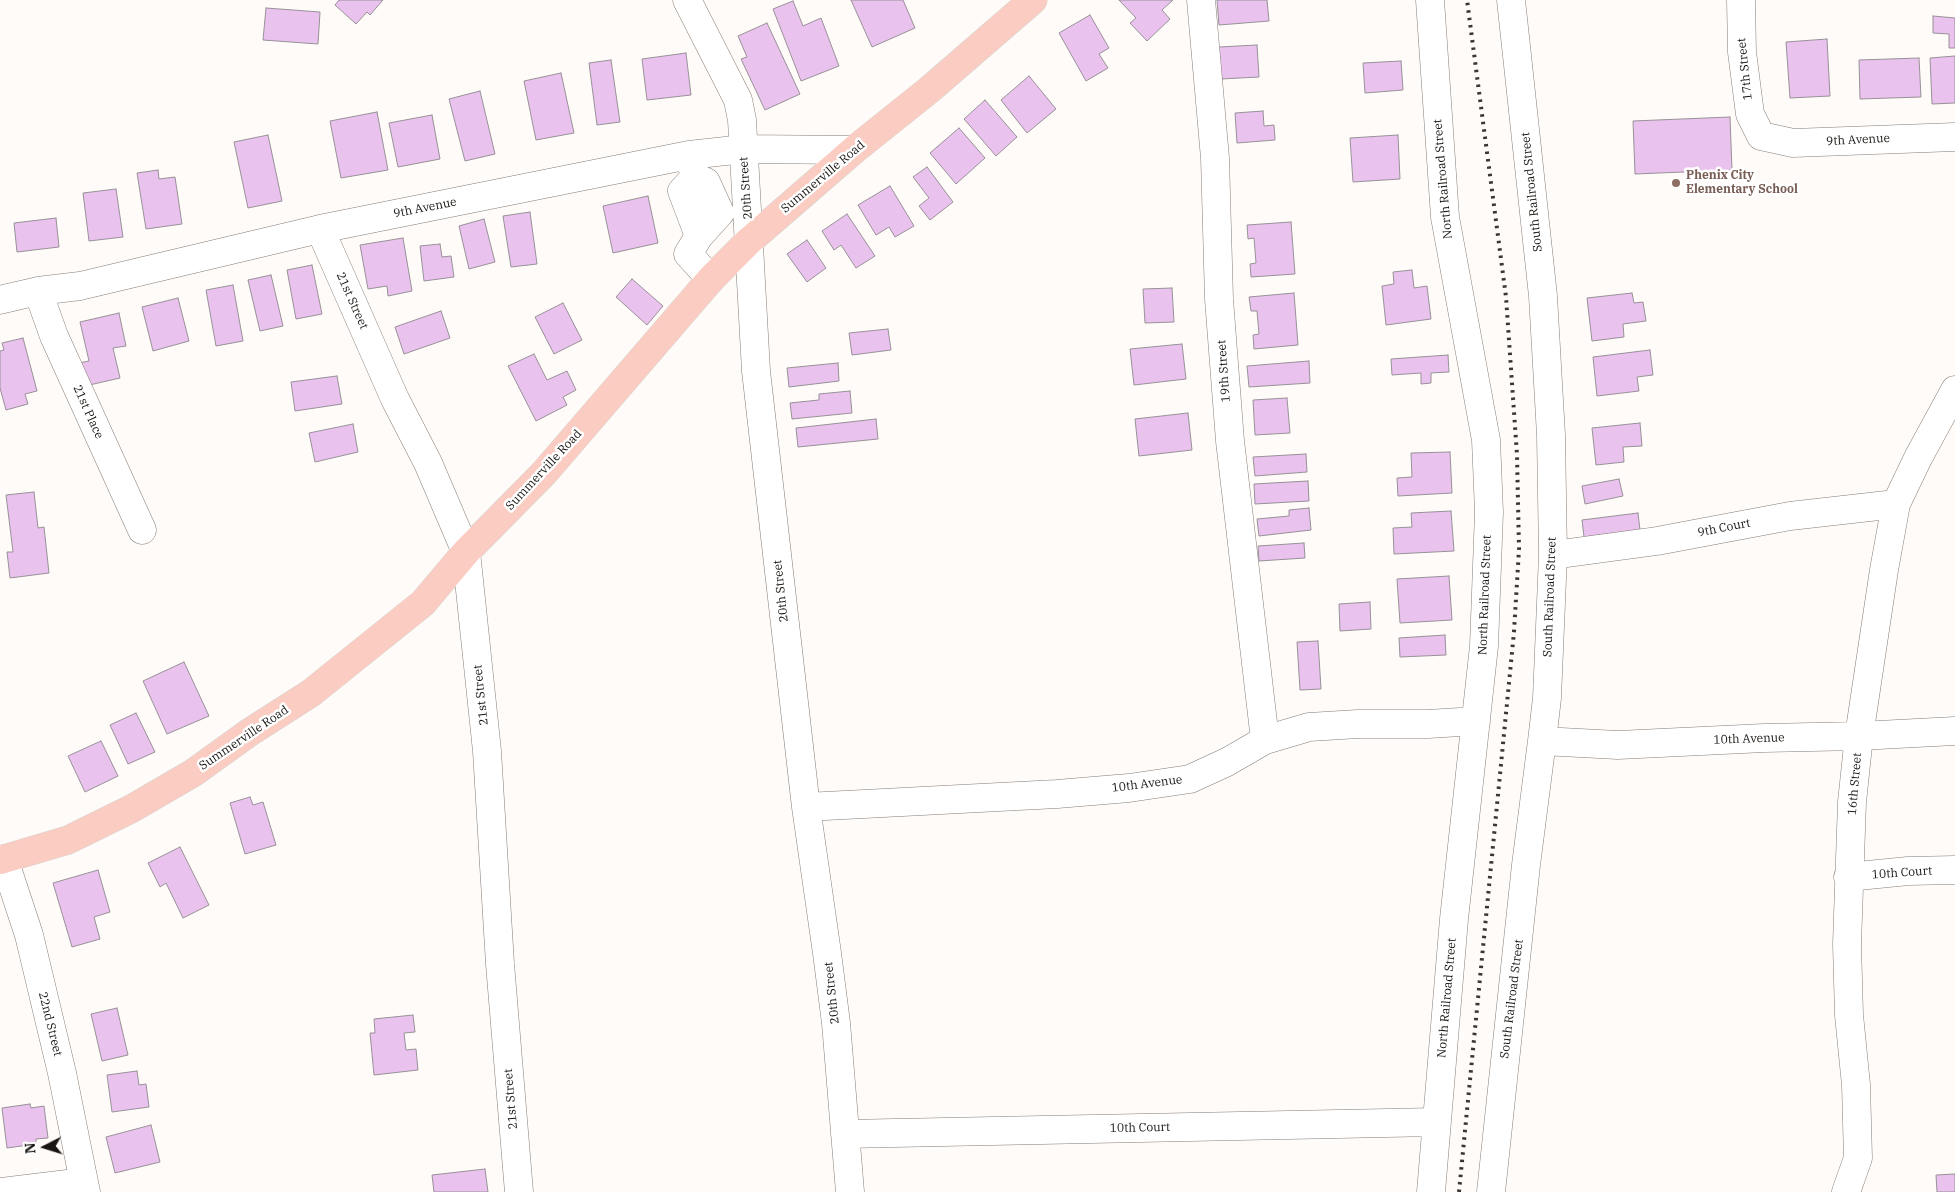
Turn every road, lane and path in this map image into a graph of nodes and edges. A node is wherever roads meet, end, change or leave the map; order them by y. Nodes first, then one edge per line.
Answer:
1 (687, 0) edge
2 (1033, 0) edge
3 (1201, 0) edge
4 (1430, 0) edge
5 (1511, 0) edge
6 (1740, 0) edge
7 (1761, 136) joint
8 (1955, 136) edge
9 (744, 149) junction
10 (854, 150) junction
11 (692, 166) junction
12 (320, 229) junction
13 (749, 241) junction
14 (711, 279) junction
15 (38, 291) junction
16 (0, 300) edge
17 (1955, 390) edge
18 (1896, 504) junction
19 (142, 530) dead end
20 (466, 552) junction
21 (1553, 555) junction
22 (1476, 721) junction
23 (1955, 731) edge
24 (1858, 736) junction
25 (1264, 740) junction
26 (1542, 741) junction
27 (806, 807) junction
28 (2, 860) edge
29 (1955, 870) edge
30 (1848, 878) junction
31 (1436, 1122) junction
32 (845, 1134) junction
33 (85, 1187) edge
34 (0, 1192) edge
35 (519, 1192) edge
36 (850, 1192) edge
37 (1431, 1192) edge
38 (1491, 1192) edge
39 (1846, 1192) edge

1 - 9 street, 20th Street
2 - 10 main road, Summerville Road
3 - 25 street, 19th Street
4 - 22 street, North Railroad Street
5 - 21 street, South Railroad Street
6 - 7 street, 17th Street
7 - 8 street, 9th Avenue
9 - 10 street, 9th Avenue
9 - 11 street, 9th Avenue
9 - 13 street, 20th Street
10 - 13 main road, Summerville Road
11 - 12 street, 9th Avenue
11 - 14 street
12 - 15 street, 9th Avenue
12 - 20 street, 21st Street
13 - 14 main road, Summerville Road
13 - 27 street, 20th Street
14 - 20 main road, Summerville Road
15 - 16 street, 9th Avenue
15 - 19 street, 21st Place
17 - 18 street, 16th Street
18 - 21 street, 9th Court
18 - 24 street, 16th Street
20 - 28 main road, Summerville Road
20 - 35 street, 21st Street
21 - 26 street, South Railroad Street
22 - 25 street, 10th Avenue
22 - 31 street, North Railroad Street
23 - 24 street, 10th Avenue
24 - 26 street, 10th Avenue
24 - 30 street, 16th Street
25 - 27 street, 10th Avenue
26 - 38 street, South Railroad Street
27 - 32 street, 20th Street
28 - 33 street, 22nd Street
29 - 30 street, 10th Court
30 - 39 street, 16th Street
31 - 32 street, 10th Court
31 - 37 street, North Railroad Street
32 - 36 street, 20th Street
33 - 34 street

